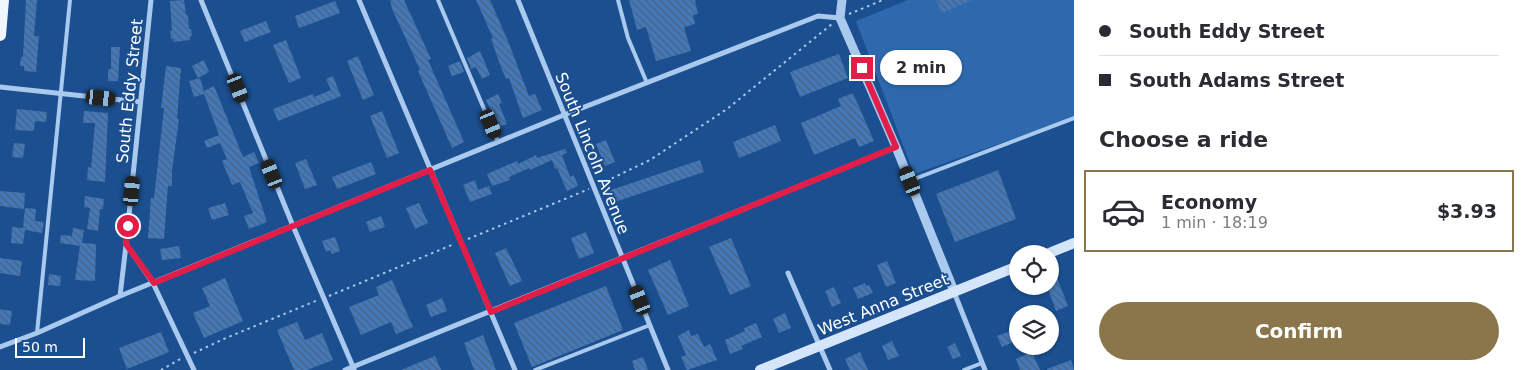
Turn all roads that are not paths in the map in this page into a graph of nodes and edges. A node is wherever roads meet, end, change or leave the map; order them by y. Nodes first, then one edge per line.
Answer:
1 (3, 0) edge
2 (70, 0) edge
3 (151, 0) edge
4 (201, 0) edge
5 (358, 0) edge
6 (438, 0) edge
7 (518, 0) edge
8 (618, 0) edge
9 (842, 0) edge
10 (840, 18) junction
11 (0, 35) edge
12 (647, 83) junction
13 (0, 87) edge
14 (61, 93) junction
15 (140, 102) junction
16 (564, 115) junction
17 (1074, 118) edge
18 (498, 142) junction
19 (896, 147) junction
20 (430, 170) junction
21 (910, 181) junction
22 (293, 226) junction
23 (1074, 243) edge
24 (126, 244) junction
25 (1059, 249) edge
26 (622, 258) junction
27 (1009, 270) edge
28 (788, 273) dead end
29 (154, 283) junction
30 (954, 291) junction
31 (120, 296) junction
32 (491, 312) junction
33 (650, 325) junction
34 (38, 333) junction
35 (820, 345) junction
36 (0, 347) edge
37 (982, 363) junction
38 (354, 368) edge
39 (194, 370) edge
40 (345, 370) edge
41 (515, 370) edge
42 (535, 370) edge
43 (668, 370) edge
44 (760, 370) edge
45 (830, 370) edge
46 (964, 370) edge
47 (985, 370) edge

1 - 11 main road
2 - 14 lane
3 - 15 street, South Eddy Street
4 - 22 street
5 - 20 street
6 - 18 lane
7 - 16 street, South Lincoln Avenue
8 - 12 lane
9 - 10 street
10 - 12 street
10 - 19 street
12 - 16 street
13 - 14 street
14 - 15 street
14 - 34 lane
15 - 24 street, South Eddy Street
16 - 18 street
16 - 26 street, South Lincoln Avenue
17 - 21 lane
18 - 20 street
19 - 21 street
19 - 26 street
20 - 22 street
20 - 32 street
21 - 30 street
22 - 29 street
22 - 38 street
23 - 25 main road
24 - 29 street
24 - 31 street, South Eddy Street
26 - 32 street
26 - 33 street, South Lincoln Avenue
27 - 30 main road, West Anna Street
28 - 35 street
29 - 31 street
29 - 39 street
30 - 35 main road, West Anna Street
30 - 37 street
31 - 34 street
32 - 38 street
32 - 41 street
33 - 42 lane
33 - 43 street, South Lincoln Avenue
34 - 36 street
35 - 44 main road, West Anna Street
35 - 45 street
37 - 46 lane
37 - 47 street
38 - 40 street

